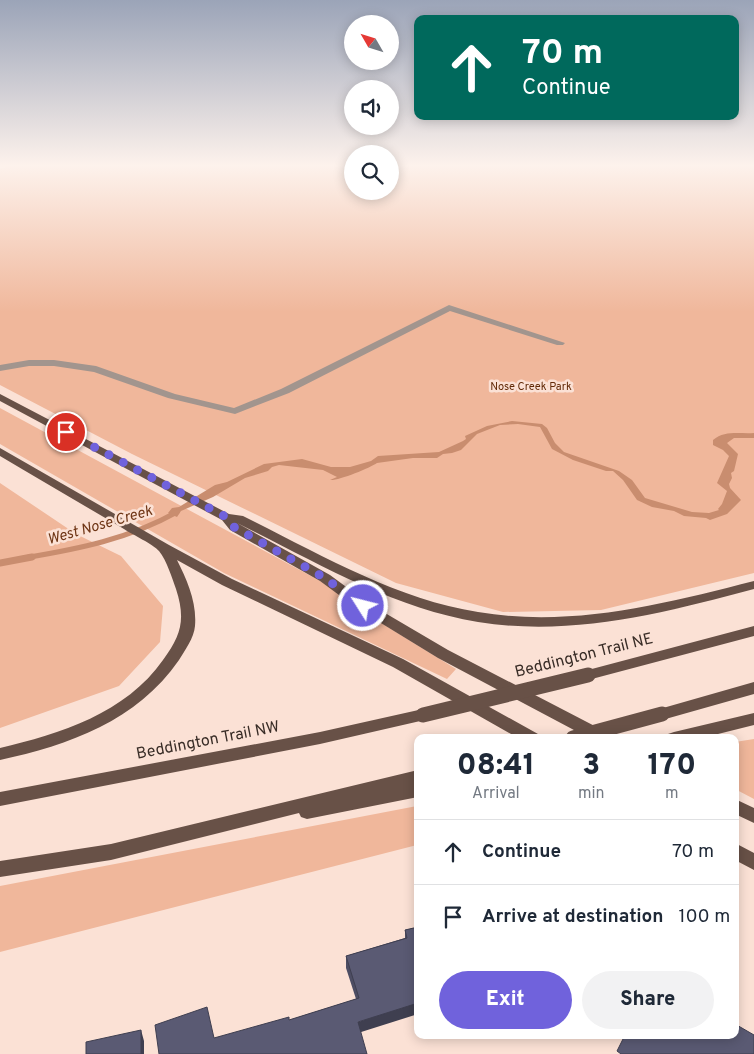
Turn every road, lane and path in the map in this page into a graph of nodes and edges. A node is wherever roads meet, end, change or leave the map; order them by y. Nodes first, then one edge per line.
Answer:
1 (560, 344) dead end
2 (0, 368) edge
3 (0, 397) edge
4 (0, 451) edge
5 (226, 517) junction
6 (164, 548) junction
7 (754, 584) edge
8 (754, 631) edge
9 (754, 688) edge
10 (423, 715) joint
11 (754, 719) edge
12 (525, 734) edge
13 (588, 734) edge
14 (596, 734) edge
15 (691, 734) edge
16 (0, 754) edge
17 (414, 778) edge
18 (414, 791) edge
19 (0, 799) edge
20 (739, 808) edge
21 (754, 816) edge
22 (111, 852) junction
23 (739, 854) edge
24 (754, 862) edge
25 (0, 869) edge

1 - 2 street
3 - 5 main road
4 - 6 main road
5 - 7 main road
5 - 14 main road
6 - 12 main road
6 - 16 main road
8 - 10 main road, Beddington Trail NE, bridge
9 - 13 main road, bridge
10 - 19 main road, Beddington Trail NW
11 - 15 main road
17 - 22 main road
18 - 22 main road
20 - 21 main road
22 - 25 main road
23 - 24 main road

